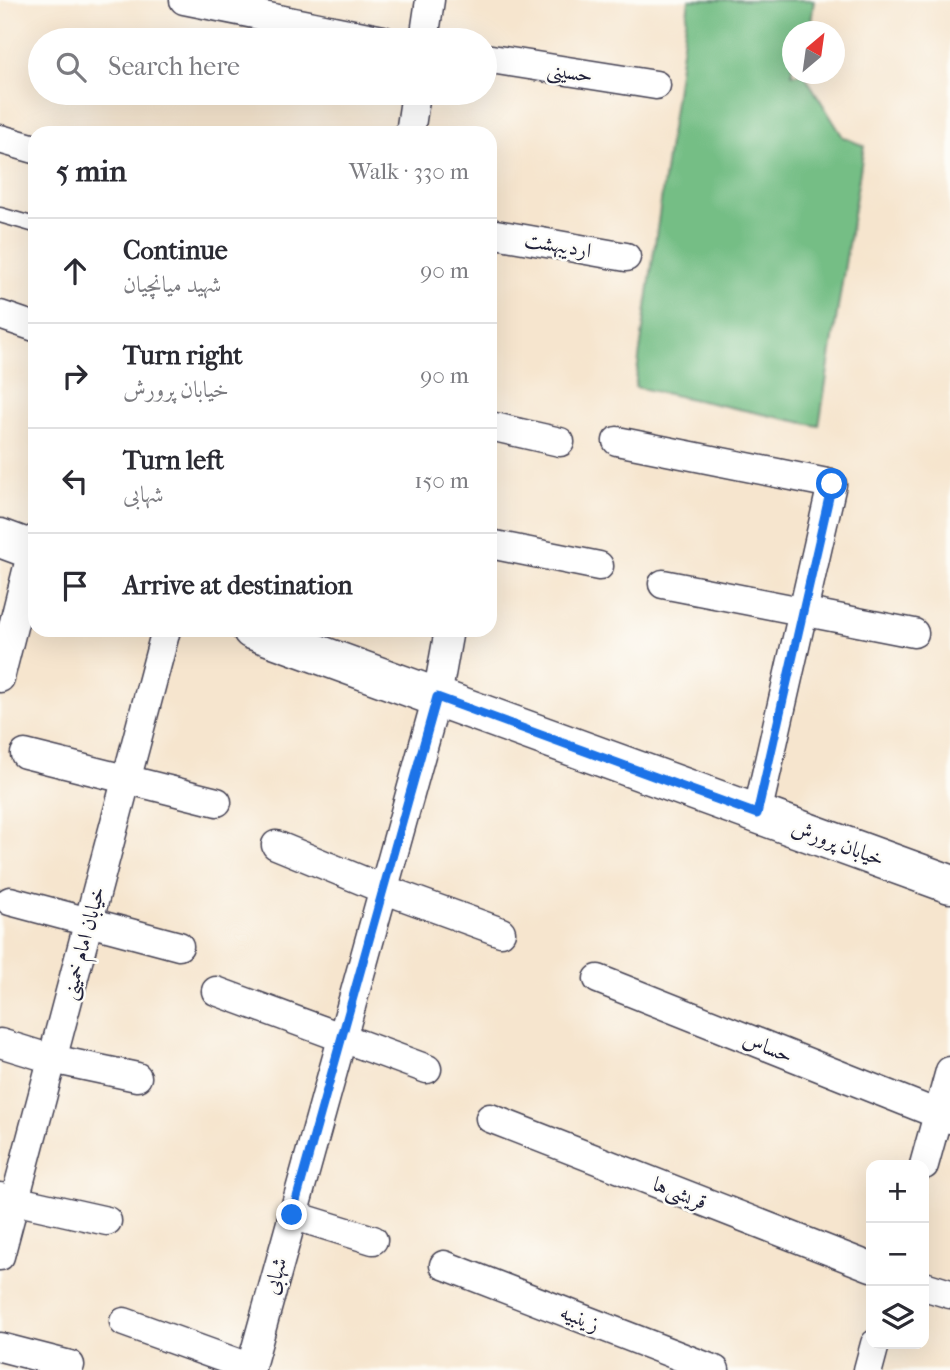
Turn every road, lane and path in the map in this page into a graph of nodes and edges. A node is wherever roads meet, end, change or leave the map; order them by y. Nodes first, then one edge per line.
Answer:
1 (184, 0) edge
2 (430, 0) edge
3 (323, 28) edge
4 (426, 28) edge
5 (497, 60) edge
6 (656, 85) dead end
7 (414, 105) edge
8 (411, 126) edge
9 (0, 139) edge
10 (28, 147) edge
11 (0, 215) edge
12 (28, 223) edge
13 (497, 234) edge
14 (625, 257) dead end
15 (0, 315) edge
16 (28, 325) edge
17 (497, 428) edge
18 (617, 441) dead end
19 (560, 442) dead end
20 (25, 545) edge
21 (497, 545) edge
22 (599, 566) dead end
23 (663, 584) dead end
24 (803, 613) junction
25 (914, 634) dead end
26 (164, 637) edge
27 (272, 637) edge
28 (448, 637) edge
29 (0, 678) edge
30 (437, 697) junction
31 (25, 754) dead end
32 (127, 778) junction
33 (216, 802) dead end
34 (757, 814) junction
35 (276, 845) dead end
36 (950, 884) edge
37 (383, 889) junction
38 (10, 901) dead end
39 (89, 919) junction
40 (501, 932) dead end
41 (179, 946) dead end
42 (598, 979) dead end
43 (216, 991) dead end
44 (342, 1037) junction
45 (0, 1043) edge
46 (52, 1059) junction
47 (427, 1069) dead end
48 (950, 1071) edge
49 (137, 1077) dead end
50 (944, 1117) edge
51 (490, 1118) dead end
52 (926, 1160) edge
53 (7, 1199) edge
54 (292, 1215) junction
55 (107, 1221) dead end
56 (373, 1240) dead end
57 (0, 1256) edge
58 (444, 1265) dead end
59 (866, 1265) edge
60 (929, 1288) edge
61 (950, 1294) edge
62 (124, 1322) dead end
63 (0, 1347) edge
64 (874, 1349) edge
65 (70, 1365) dead end
66 (251, 1369) edge
67 (715, 1370) edge
68 (868, 1370) edge

1 - 3 street
2 - 4 street
5 - 6 street, حسینی
7 - 8 street
9 - 10 street
11 - 12 lane
13 - 14 street, اردیبهشت
15 - 16 street
17 - 19 street
18 - 24 street
20 - 29 street
21 - 22 street
23 - 24 street
24 - 25 street
24 - 34 street
26 - 32 street, خیابان امام خمینی
27 - 30 main road, خیابان پرورش
28 - 30 street, شهابی
30 - 34 main road, خیابان پرورش
30 - 37 street, شهابی
31 - 32 street
32 - 33 street
32 - 39 street, خیابان امام خمینی
34 - 36 main road, خیابان پرورش
35 - 37 street
37 - 40 street
37 - 44 street, شهابی
38 - 39 street
39 - 41 street
39 - 46 street, خیابان امام خمینی
42 - 50 street, حساس
43 - 44 street
44 - 47 street
44 - 54 street, شهابی
45 - 46 street
46 - 49 street
46 - 53 street, خیابان امام خمینی
48 - 50 street
50 - 52 street
51 - 59 street, قریشی‌ها
53 - 55 street
53 - 57 street, خیابان امام خمینی
54 - 56 street
54 - 66 street, شهابی
58 - 67 street, زینبیه
60 - 61 street
62 - 66 street
63 - 65 street
64 - 68 street

